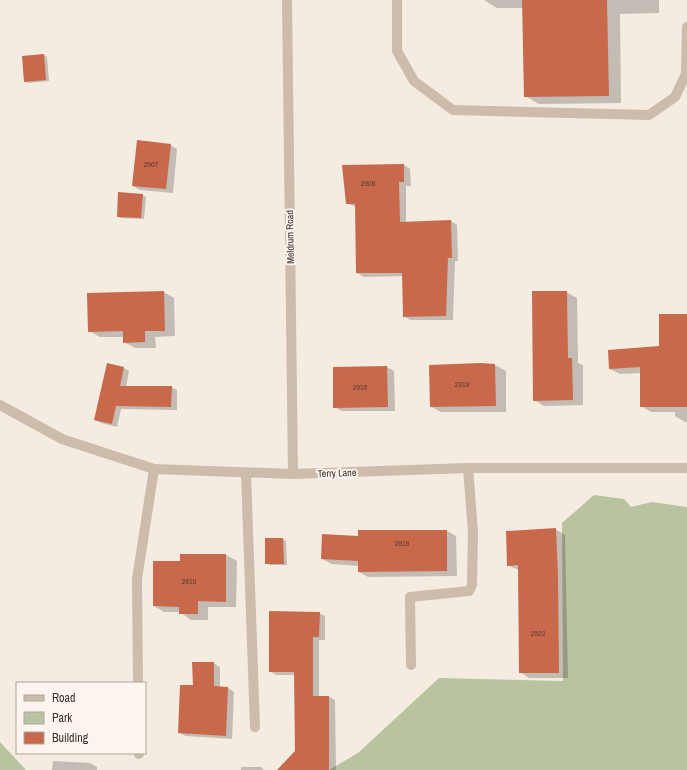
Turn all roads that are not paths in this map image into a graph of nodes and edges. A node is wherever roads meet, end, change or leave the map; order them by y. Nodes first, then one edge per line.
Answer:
1 (287, 0) edge
2 (397, 0) edge
3 (687, 27) edge
4 (0, 405) edge
5 (468, 468) junction
6 (687, 468) edge
7 (154, 469) junction
8 (246, 473) junction
9 (293, 474) junction
10 (411, 665) dead end
11 (138, 682) edge
12 (255, 727) dead end

1 - 9 street, Meldrum Road
2 - 3 street
4 - 7 street, Terry Lane
5 - 6 street, Terry Lane
5 - 9 street, Terry Lane
5 - 10 street
7 - 8 street, Terry Lane
7 - 11 street
8 - 9 street, Terry Lane
8 - 12 street

